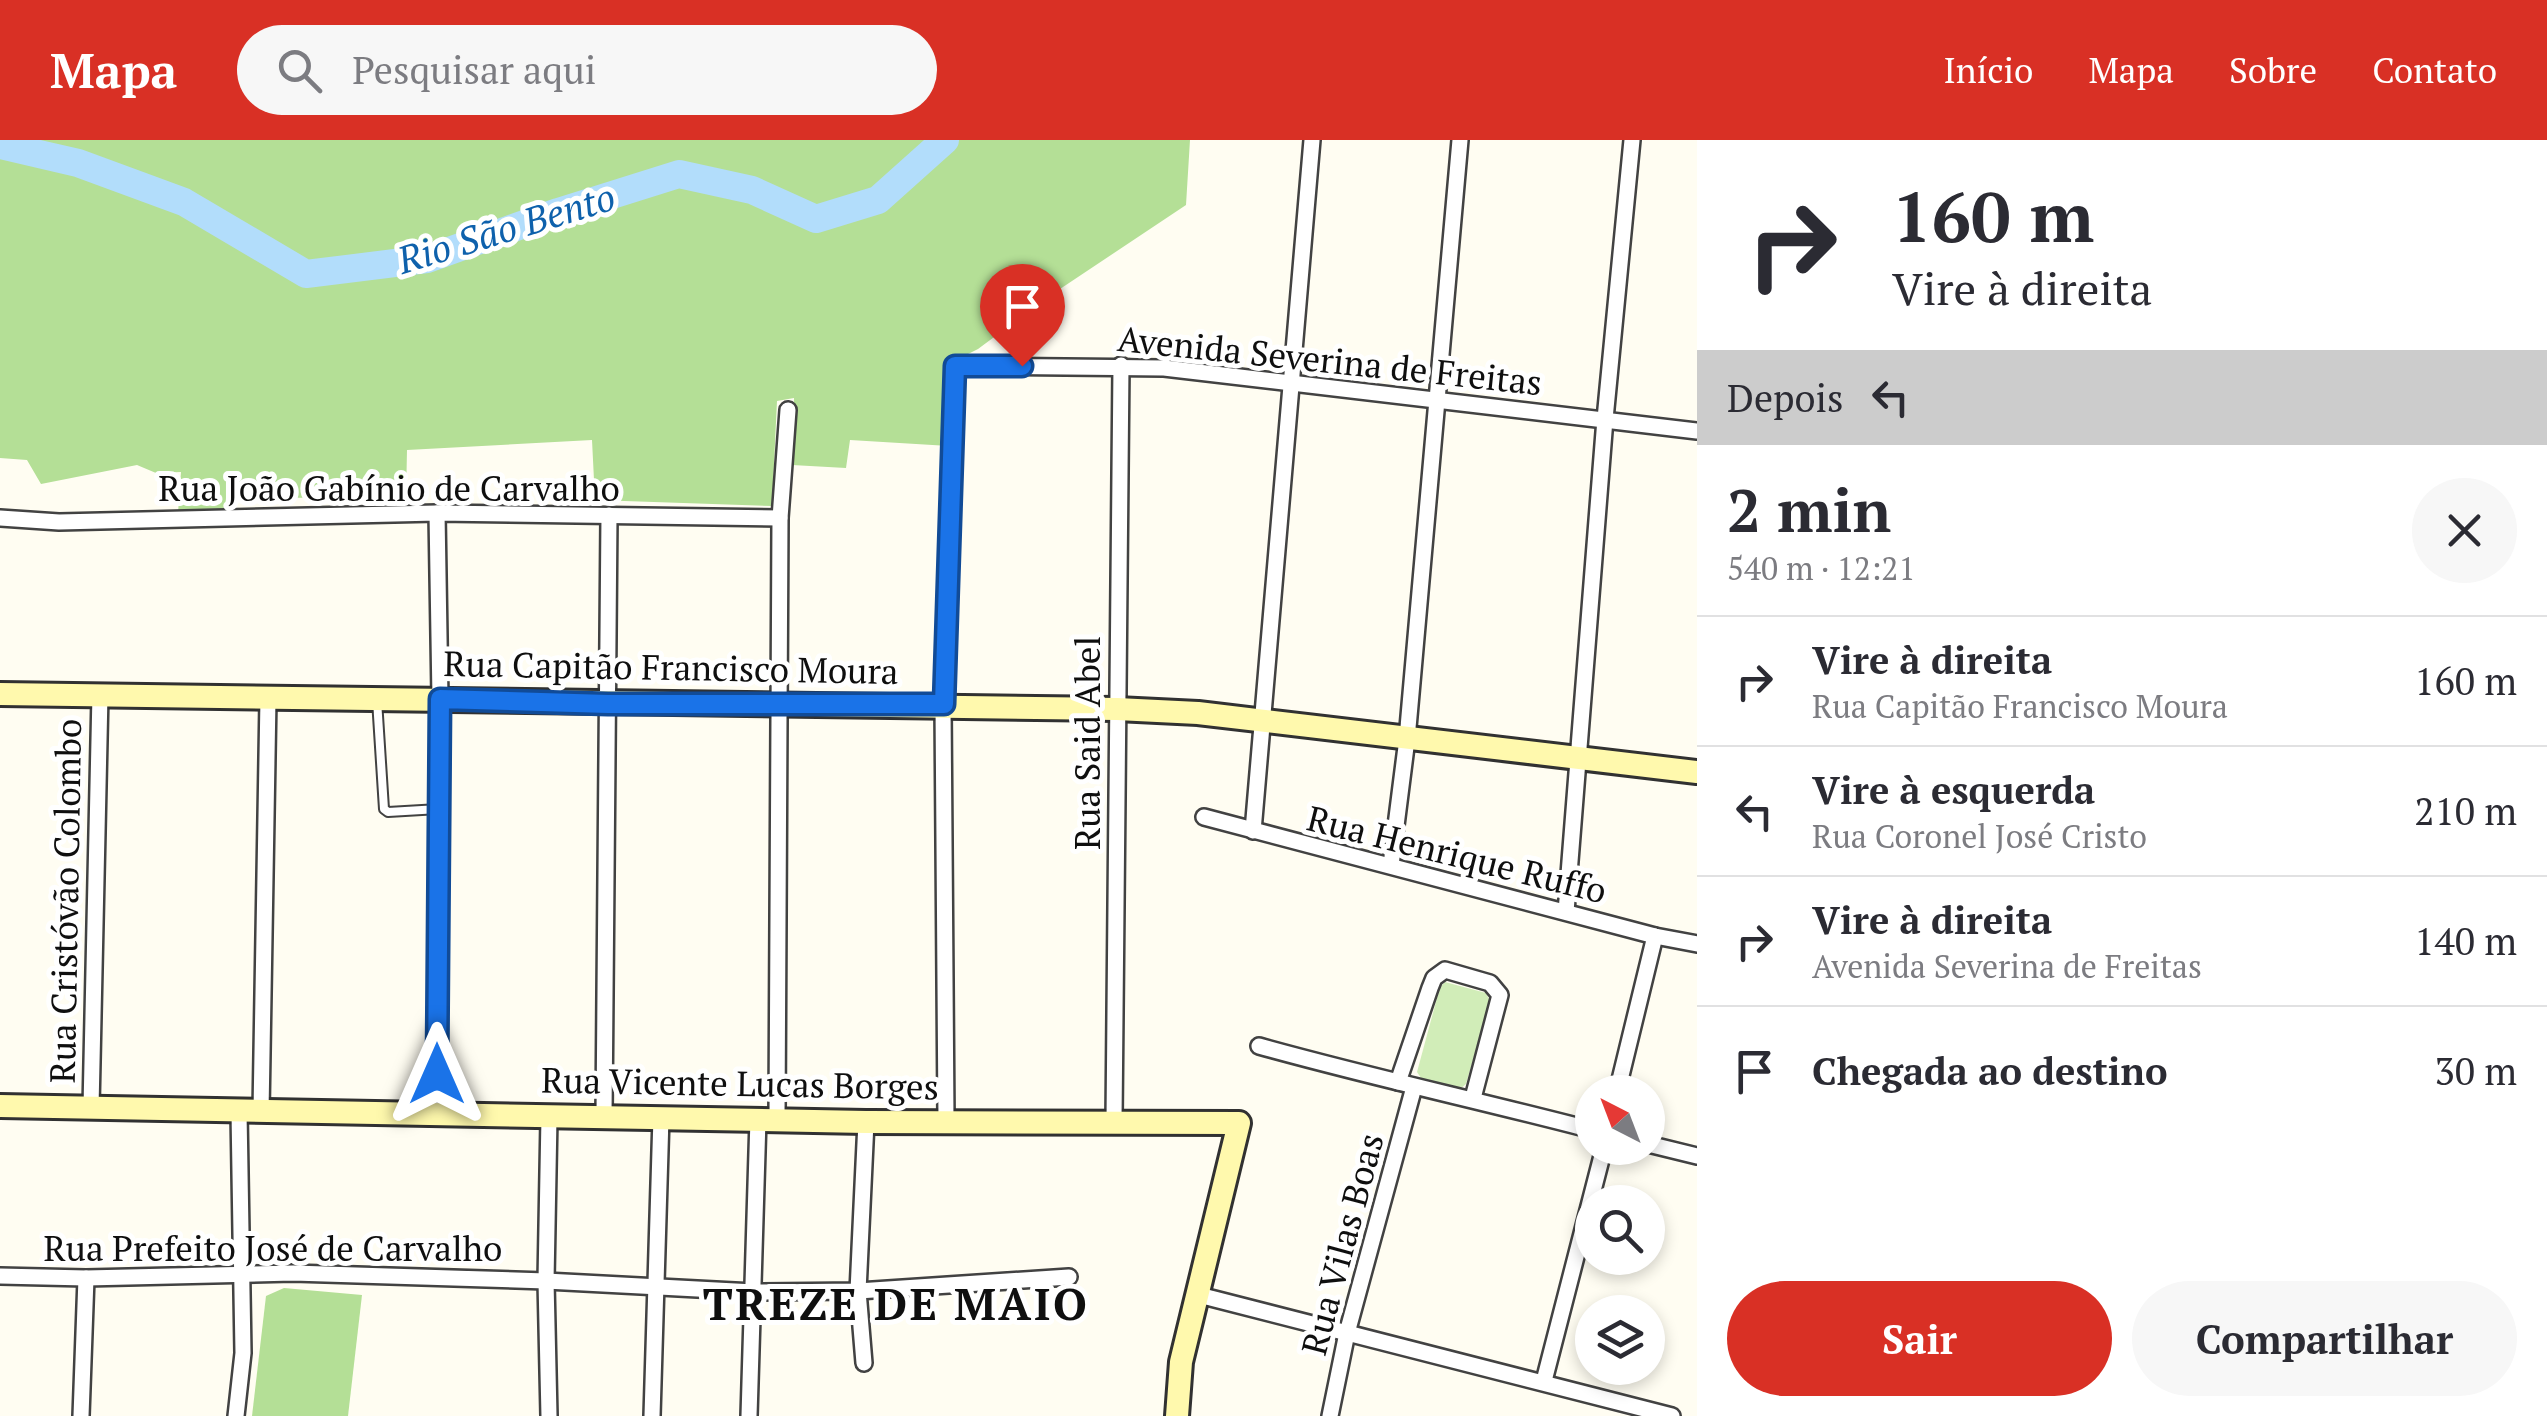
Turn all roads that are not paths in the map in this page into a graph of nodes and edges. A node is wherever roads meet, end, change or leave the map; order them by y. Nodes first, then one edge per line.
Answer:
1 (1312, 140) edge
2 (1460, 140) edge
3 (1632, 140) edge
4 (1121, 365) junction
5 (1291, 383) junction
6 (1438, 402) junction
7 (788, 410) dead end
8 (1605, 419) junction
9 (1697, 431) edge
10 (437, 513) junction
11 (609, 515) junction
12 (0, 518) edge
13 (780, 518) junction
14 (0, 694) edge
15 (100, 694) junction
16 (268, 698) junction
17 (377, 698) junction
18 (440, 699) junction
19 (608, 704) junction
20 (777, 704) junction
21 (944, 704) junction
22 (1117, 709) junction
23 (1262, 722) junction
24 (1407, 738) junction
25 (1577, 758) junction
26 (1697, 772) edge
27 (439, 809) junction
28 (1204, 817) dead end
29 (1253, 831) junction
30 (1391, 865) junction
31 (1566, 912) junction
32 (1655, 936) junction
33 (1697, 944) edge
34 (1259, 1046) dead end
35 (1621, 1075) edge
36 (1406, 1084) junction
37 (1473, 1098) junction
38 (0, 1106) edge
39 (91, 1108) junction
40 (250, 1112) junction
41 (436, 1112) junction
42 (604, 1115) junction
43 (661, 1116) junction
44 (549, 1117) junction
45 (768, 1119) junction
46 (946, 1120) junction
47 (1114, 1121) junction
48 (866, 1122) junction
49 (1575, 1125) edge
50 (1665, 1148) edge
51 (1697, 1156) edge
52 (1600, 1165) edge
53 (243, 1275) junction
54 (0, 1276) edge
55 (1069, 1277) dead end
56 (86, 1278) junction
57 (546, 1281) junction
58 (658, 1286) junction
59 (858, 1291) junction
60 (754, 1292) junction
61 (1195, 1294) junction
62 (1347, 1334) junction
63 (864, 1363) dead end
64 (1544, 1381) junction
65 (1602, 1397) junction
66 (81, 1416) edge
67 (236, 1416) edge
68 (549, 1416) edge
69 (652, 1416) edge
70 (748, 1416) edge
71 (1177, 1416) edge
72 (1330, 1416) edge
73 (1597, 1416) edge
74 (1672, 1416) edge

1 - 5 street
2 - 6 street
3 - 8 street
4 - 5 street, Avenida Severina de Freitas
4 - 21 street, Avenida Severina de Freitas
4 - 22 street, Rua Said Abel
5 - 6 street, Avenida Severina de Freitas
5 - 23 street
6 - 8 street, Avenida Severina de Freitas
6 - 24 street
7 - 13 street
8 - 9 street, Avenida Severina de Freitas
8 - 25 street
10 - 11 street, Rua João Gabínio de Carvalho
10 - 12 street, Rua João Gabínio de Carvalho
10 - 18 street
11 - 13 street, Rua João Gabínio de Carvalho
11 - 19 street
13 - 20 street
14 - 15 main road, Rua Capitão Francisco Moura
15 - 16 main road, Rua Capitão Francisco Moura
15 - 39 street, Rua Cristóvão Colombo
16 - 17 main road, Rua Capitão Francisco Moura
16 - 40 street
17 - 18 main road, Rua Capitão Francisco Moura
17 - 27 lane
18 - 19 main road, Rua Capitão Francisco Moura
18 - 27 street
19 - 20 main road, Rua Capitão Francisco Moura
19 - 42 street
20 - 21 main road, Rua Capitão Francisco Moura
20 - 45 street
21 - 22 main road, Rua Capitão Francisco Moura
21 - 46 street
22 - 23 main road, Rua Capitão Francisco Moura
22 - 47 street, Rua Said Abel
23 - 24 main road, Rua Capitão Francisco Moura
23 - 29 street
24 - 25 main road, Rua Capitão Francisco Moura
24 - 30 street
25 - 26 main road, Rua Capitão Francisco Moura
25 - 31 street
27 - 41 street
28 - 29 street, Rua Henrique Ruffo
29 - 30 street, Rua Henrique Ruffo
30 - 31 street, Rua Henrique Ruffo
31 - 32 street, Rua Henrique Ruffo
32 - 33 street, Rua Henrique Ruffo
32 - 35 street
34 - 36 street
36 - 37 street
36 - 37 street, Rua Vilas Boas
36 - 62 street, Rua Vilas Boas
37 - 49 street
38 - 39 main road, Rua Vicente Lucas Borges
39 - 40 main road, Rua Vicente Lucas Borges
40 - 41 main road, Rua Vicente Lucas Borges
40 - 53 street
41 - 44 main road, Rua Vicente Lucas Borges
42 - 43 main road, Rua Vicente Lucas Borges
42 - 44 main road, Rua Vicente Lucas Borges
43 - 45 main road, Rua Vicente Lucas Borges
43 - 58 street
44 - 57 street
45 - 48 main road, Rua Vicente Lucas Borges
45 - 60 street
46 - 47 main road, Rua Vicente Lucas Borges
46 - 48 main road, Rua Vicente Lucas Borges
47 - 61 main road, Rua Vicente Lucas Borges
48 - 59 street
50 - 51 street
52 - 64 street
53 - 56 street, Rua Prefeito José de Carvalho
53 - 57 street, Rua Prefeito José de Carvalho
53 - 67 street
54 - 56 street, Rua Prefeito José de Carvalho
55 - 59 street, Rua Prefeito José de Carvalho
56 - 66 street
57 - 58 street, Rua Prefeito José de Carvalho
57 - 68 street
58 - 60 street, Rua Prefeito José de Carvalho
58 - 69 street
59 - 60 street, Rua Prefeito José de Carvalho
59 - 63 street
60 - 70 street
61 - 62 street
61 - 71 main road
62 - 64 street
62 - 72 street, Rua Vilas Boas
64 - 65 street
65 - 73 street
65 - 74 street

